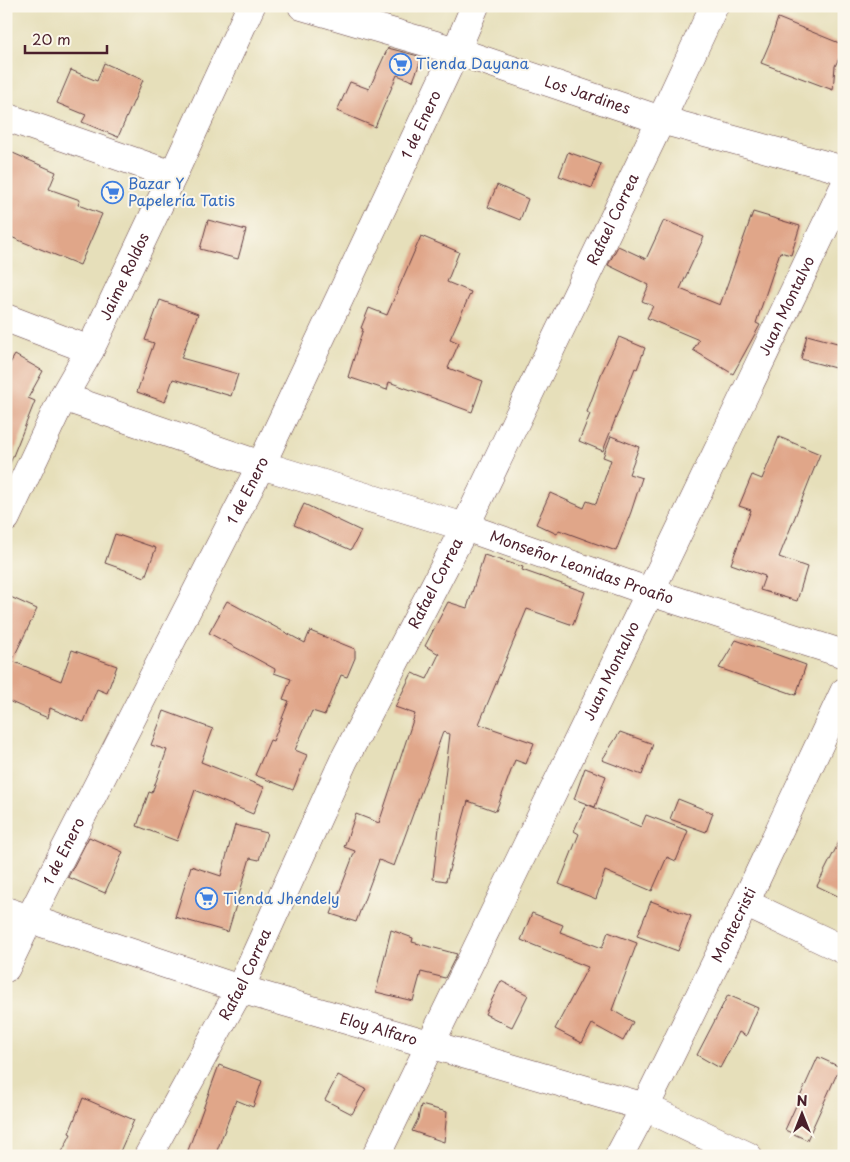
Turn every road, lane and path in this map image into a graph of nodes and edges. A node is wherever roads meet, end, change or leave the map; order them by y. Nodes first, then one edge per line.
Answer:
1 (251, 6) edge
2 (302, 6) edge
3 (475, 6) edge
4 (714, 6) edge
5 (456, 52) junction
6 (6, 117) edge
7 (661, 120) junction
8 (844, 170) edge
9 (173, 175) junction
10 (844, 187) edge
11 (6, 318) edge
12 (90, 350) junction
13 (64, 397) junction
14 (261, 464) junction
15 (6, 517) edge
16 (466, 527) junction
17 (650, 592) junction
18 (844, 654) edge
19 (844, 692) edge
20 (837, 726) edge
21 (745, 903) junction
22 (18, 915) edge
23 (844, 950) edge
24 (6, 968) edge
25 (240, 989) junction
26 (431, 1044) junction
27 (645, 1108) junction
28 (148, 1156) edge
29 (376, 1156) edge
30 (619, 1156) edge
31 (748, 1156) edge

1 - 9 street, Jaime Roldos
2 - 5 street, Los Jardines
3 - 5 street, 1 de Enero
4 - 7 street, Rafael Correa
5 - 7 street, Los Jardines
5 - 14 street, 1 de Enero
6 - 9 street
7 - 8 street, Los Jardines
7 - 16 street, Rafael Correa
9 - 12 street, Jaime Roldos
10 - 17 street, Juan Montalvo
11 - 12 street
12 - 13 street, Jaime Roldos
13 - 14 street, Monseñor Leonidas Proaño
13 - 15 street, Jaime Roldos
14 - 16 street, Monseñor Leonidas Proaño
14 - 22 street, 1 de Enero
16 - 17 street, Monseñor Leonidas Proaño
16 - 25 street, Rafael Correa
17 - 18 street, Monseñor Leonidas Proaño
17 - 26 street, Juan Montalvo
19 - 20 street, Montecristi
20 - 21 street, Montecristi
21 - 23 street
21 - 27 street, Montecristi
22 - 24 street, 1 de Enero
22 - 25 street, Eloy Alfaro
25 - 26 street, Eloy Alfaro
25 - 28 street, Rafael Correa
26 - 27 street, Eloy Alfaro
26 - 29 street, Juan Montalvo
27 - 30 street, Montecristi
27 - 31 street, Eloy Alfaro

